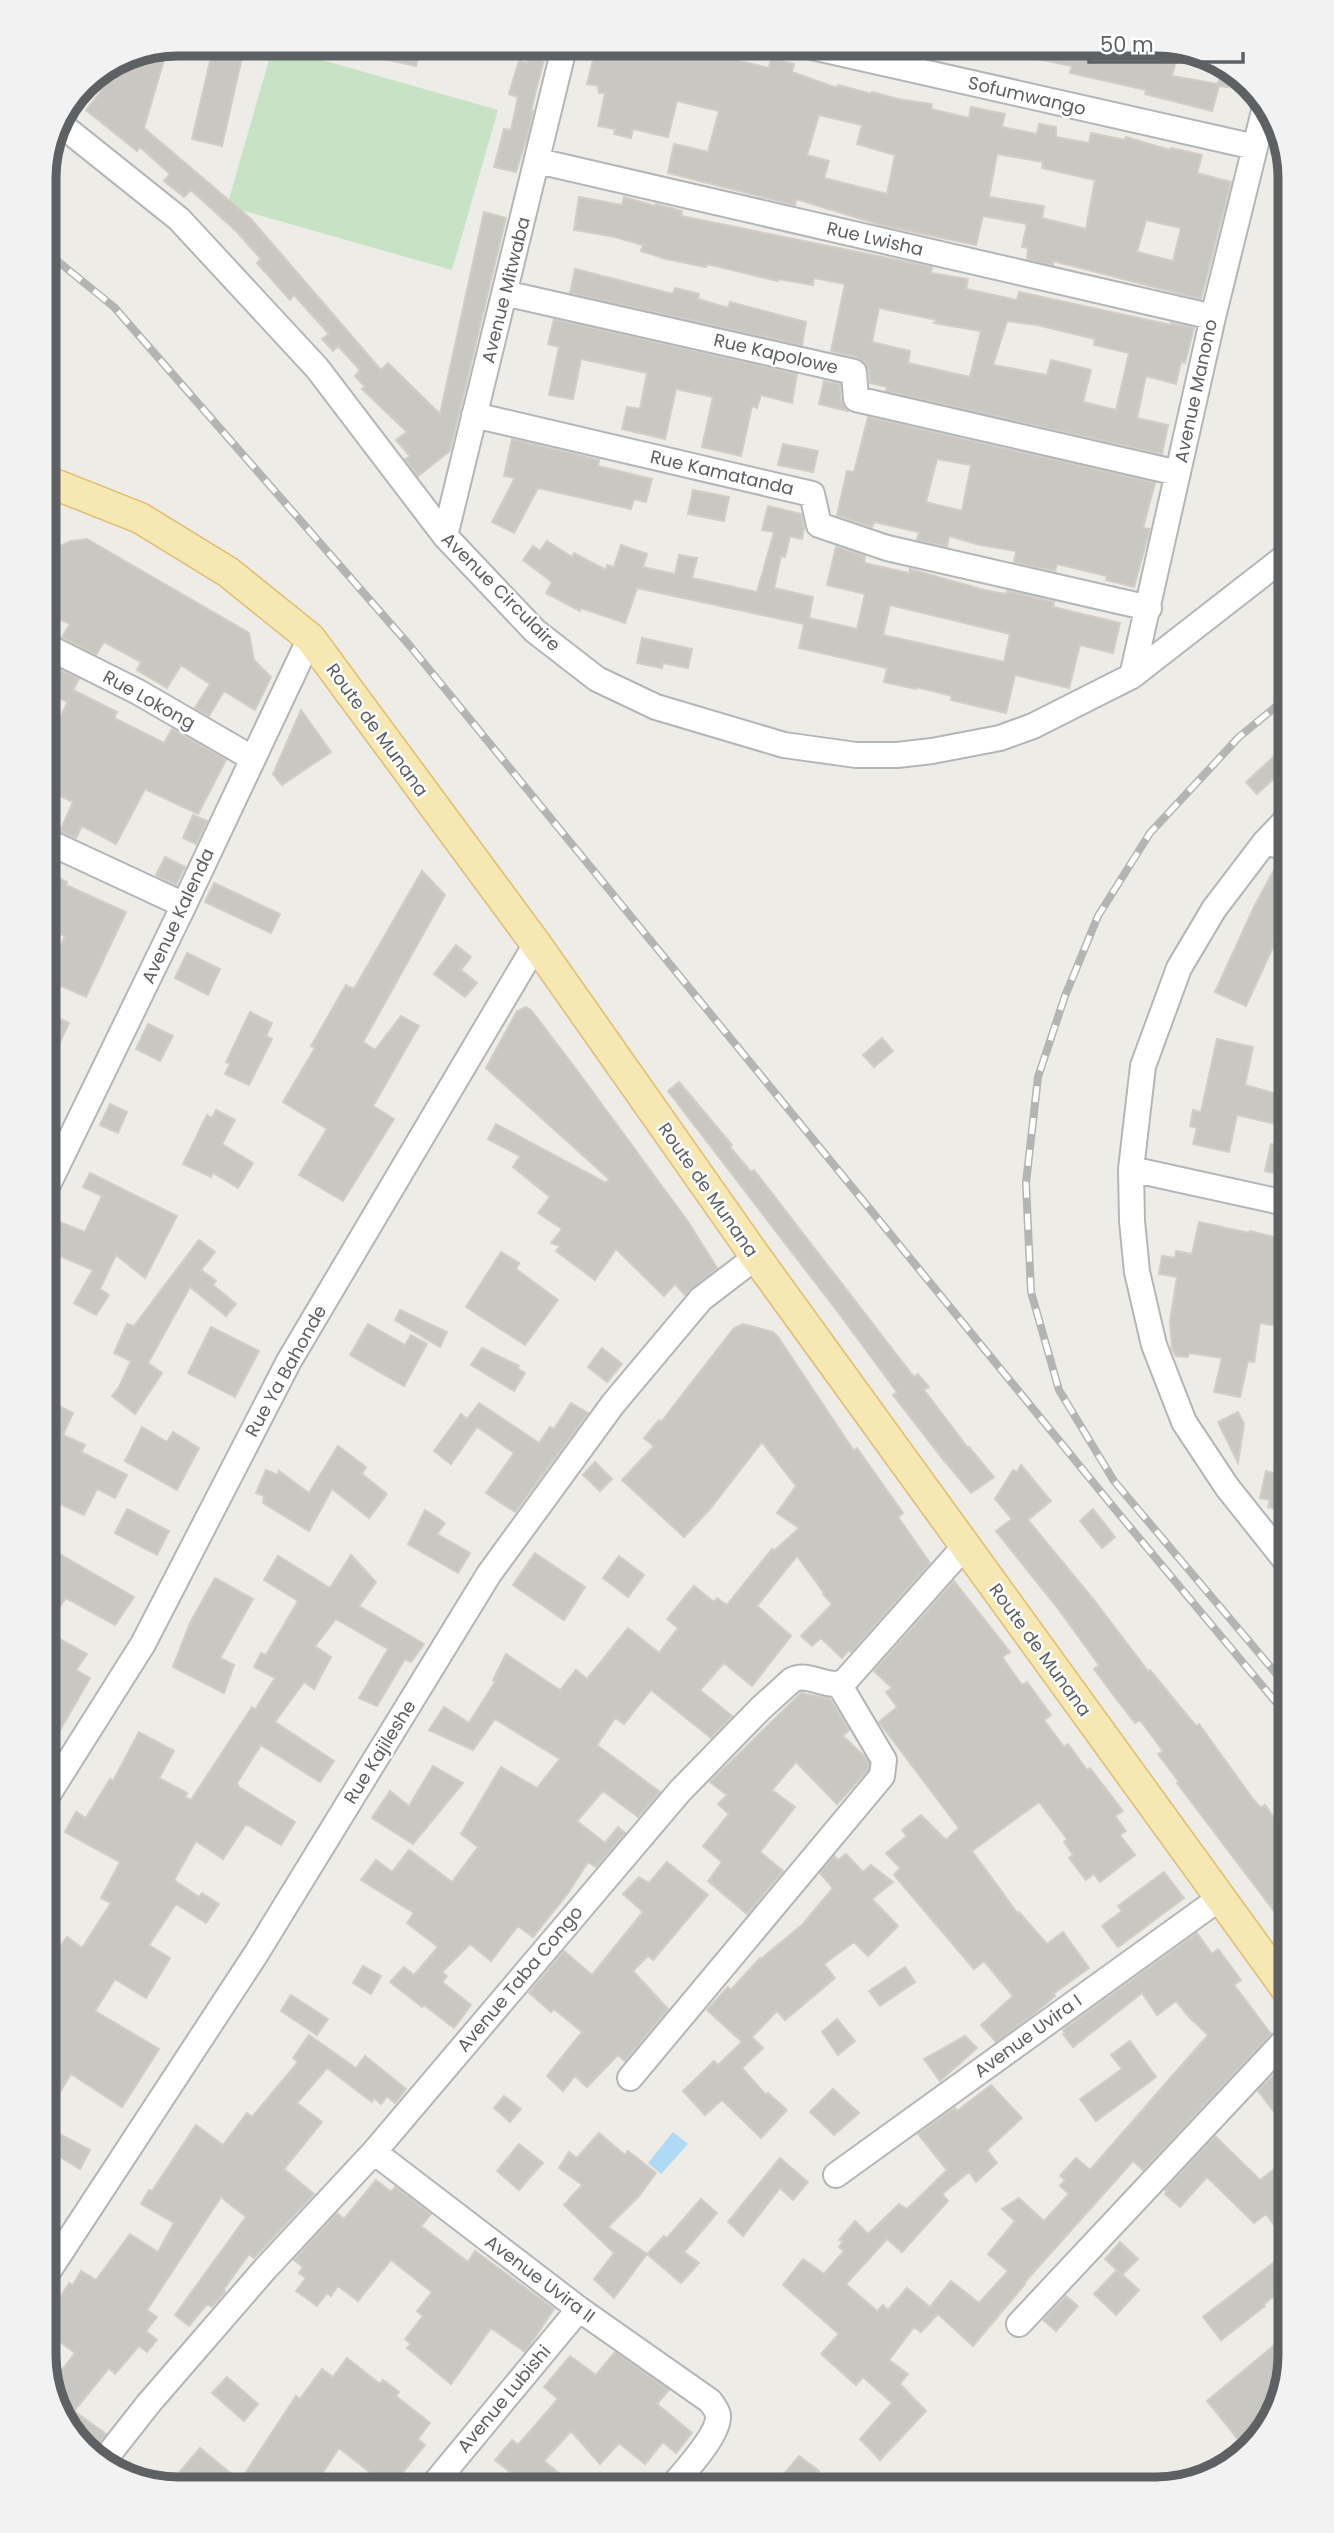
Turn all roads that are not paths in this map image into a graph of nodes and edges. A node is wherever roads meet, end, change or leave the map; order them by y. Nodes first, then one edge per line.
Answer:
1 (562, 56) edge
2 (852, 56) edge
3 (1262, 118) edge
4 (67, 129) edge
5 (1255, 148) junction
6 (538, 161) junction
7 (513, 295) dead end
8 (1213, 317) junction
9 (474, 415) junction
10 (1178, 473) junction
11 (56, 485) edge
12 (445, 536) junction
13 (1278, 562) edge
14 (1149, 608) junction
15 (310, 638) junction
16 (56, 651) edge
17 (1132, 676) junction
18 (252, 758) junction
19 (1278, 828) edge
20 (1265, 842) junction
21 (56, 846) edge
22 (1278, 846) edge
23 (184, 905) junction
24 (536, 944) junction
25 (56, 1169) edge
26 (1131, 1169) junction
27 (1278, 1201) edge
28 (756, 1257) junction
29 (965, 1546) junction
30 (1278, 1551) edge
31 (839, 1684) junction
32 (56, 1782) edge
33 (1220, 1898) junction
34 (1278, 1978) edge
35 (1278, 2048) edge
36 (630, 2078) dead end
37 (374, 2152) junction
38 (836, 2175) dead end
39 (56, 2260) edge
40 (579, 2309) junction
41 (1019, 2324) dead end
42 (108, 2455) edge
43 (440, 2477) edge
44 (679, 2477) edge

1 - 6 street, Avenue Mitwaba
2 - 5 street, Sofumwango
3 - 5 street, Avenue Manono
4 - 12 street, Avenue Circulaire
5 - 8 street, Avenue Manono
6 - 8 street, Rue Lwisha
6 - 9 street, Avenue Mitwaba
7 - 10 street, Rue Kapolowe
8 - 10 street, Avenue Manono
9 - 12 street, Avenue Mitwaba
9 - 14 street, Rue Kamatanda
10 - 14 street, Avenue Manono
11 - 15 main road, Route de Munana
12 - 17 street, Avenue Circulaire
13 - 17 street, Avenue Circulaire
14 - 17 street, Avenue Manono
15 - 18 street, Avenue Kalenda
15 - 24 main road, Route de Munana
16 - 18 street, Rue Lokong
18 - 23 street, Avenue Kalenda
19 - 20 street
20 - 22 street
20 - 26 street
21 - 23 street
23 - 25 street, Avenue Kalenda
24 - 28 main road, Route de Munana
24 - 32 street, Rue Ya Bahonde
26 - 27 street
26 - 30 street
28 - 29 main road, Route de Munana
28 - 39 street, Rue Kajileshe
29 - 31 street
29 - 33 main road, Route de Munana
31 - 36 street
31 - 37 street, Avenue Taba Congo
33 - 34 main road, Route de Munana
33 - 38 street, Avenue Uvira I
35 - 41 street
37 - 40 street, Avenue Uvira II
37 - 42 street, Avenue Taba Congo
40 - 43 street, Avenue Lubishi
40 - 44 street, Avenue Uvira II

